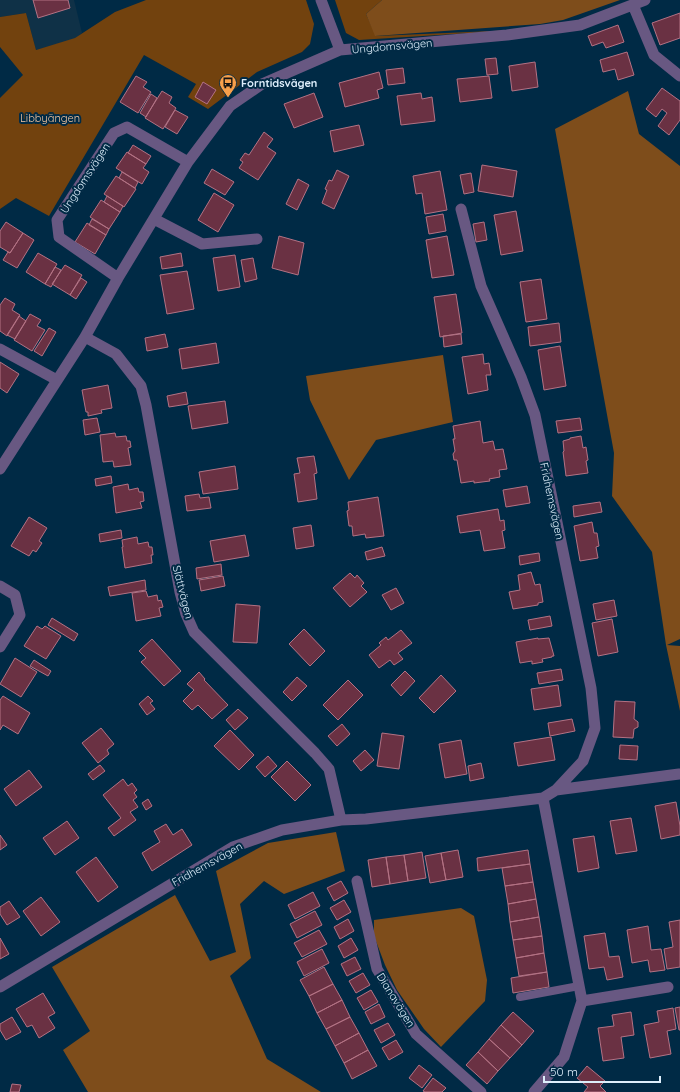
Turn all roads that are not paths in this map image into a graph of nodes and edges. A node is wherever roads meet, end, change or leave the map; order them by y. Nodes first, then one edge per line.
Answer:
1 (321, 0) edge
2 (645, 0) edge
3 (633, 4) junction
4 (340, 50) junction
5 (680, 76) edge
6 (188, 162) junction
7 (461, 209) dead end
8 (154, 219) junction
9 (257, 239) dead end
10 (118, 278) junction
11 (85, 337) junction
12 (0, 349) edge
13 (57, 380) junction
14 (0, 469) edge
15 (0, 586) edge
16 (0, 647) edge
17 (679, 774) dead end
18 (556, 790) junction
19 (543, 798) junction
20 (341, 820) junction
21 (357, 881) dead end
22 (579, 986) junction
23 (0, 987) edge
24 (668, 987) dead end
25 (520, 996) dead end
26 (582, 1001) junction
27 (481, 1092) edge
28 (534, 1092) edge

1 - 4 street
2 - 3 street, Ungdomsvägen
3 - 4 street, Ungdomsvägen
3 - 5 street
4 - 6 street, Ungdomsvägen
6 - 8 street, Ungdomsvägen
6 - 10 street, Ungdomsvägen
7 - 18 street, Fridhemsvägen
8 - 9 street
8 - 10 street, Ungdomsvägen
10 - 11 street, Ungdomsvägen
11 - 13 street, Ungdomsvägen
11 - 20 street, Slättvägen
12 - 13 street
13 - 14 street, Ungdomsvägen
15 - 16 street
17 - 18 street, Fridhemsvägen
18 - 19 street, Fridhemsvägen
19 - 20 street, Fridhemsvägen
19 - 22 street
20 - 23 street, Fridhemsvägen
21 - 27 street, Dianavägen
22 - 25 lane
22 - 26 street
24 - 26 street
26 - 28 street

